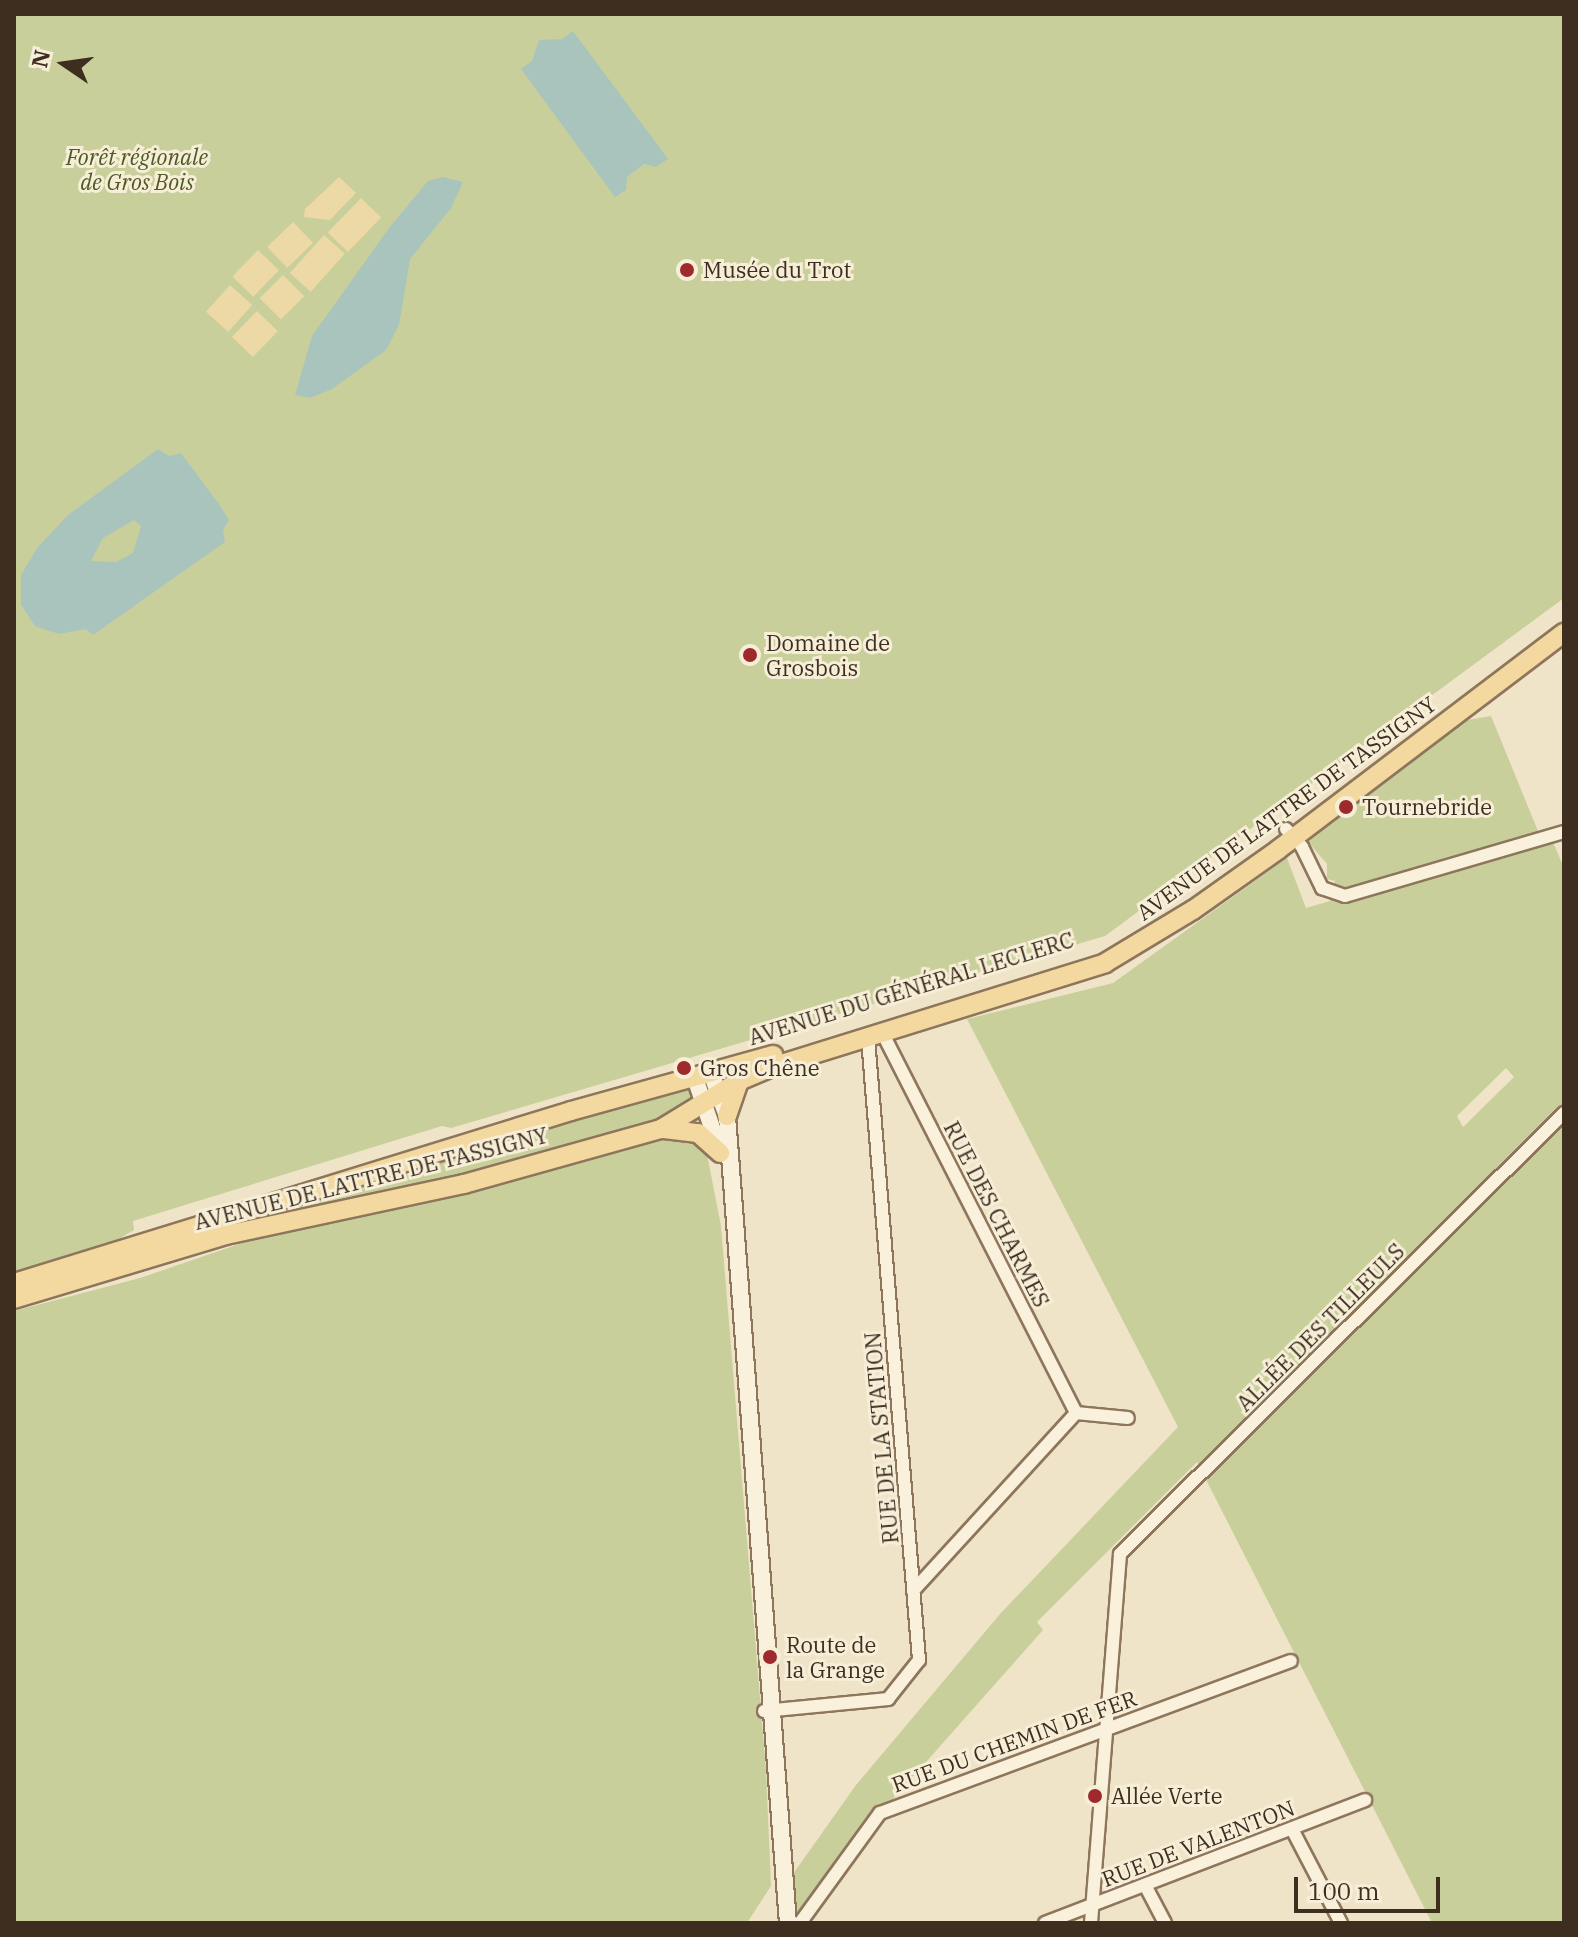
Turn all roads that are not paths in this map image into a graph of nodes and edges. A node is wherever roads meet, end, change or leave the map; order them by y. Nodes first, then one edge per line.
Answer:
1 (1564, 621) edge
2 (1564, 633) edge
3 (1290, 832) junction
4 (1564, 832) edge
5 (875, 1037) junction
6 (703, 1075) junction
7 (739, 1081) junction
8 (713, 1098) junction
9 (1564, 1113) edge
10 (727, 1116) junction
11 (661, 1129) junction
12 (725, 1153) junction
13 (14, 1283) edge
14 (14, 1299) edge
15 (1076, 1413) junction
16 (1128, 1418) dead end
17 (913, 1591) junction
18 (1291, 1661) dead end
19 (768, 1710) junction
20 (1106, 1730) junction
21 (1365, 1800) dead end
22 (1292, 1829) junction
23 (1145, 1885) junction
24 (1093, 1904) junction
25 (785, 1923) edge
26 (800, 1923) edge
27 (1045, 1923) edge
28 (1091, 1923) edge
29 (1165, 1923) edge
30 (1341, 1923) edge

1 - 3 main road
2 - 3 main road, AVENUE DE LATTRE DE TASSIGNY
3 - 4 street
3 - 5 main road, AVENUE DE LATTRE DE TASSIGNY
3 - 6 main road, AVENUE DU GÉNÉRAL LECLERC
5 - 7 main road, AVENUE DE LATTRE DE TASSIGNY
5 - 15 street, RUE DES CHARMES
5 - 17 street, RUE DE LA STATION
6 - 8 main road
6 - 13 main road, AVENUE DU GÉNÉRAL LECLERC
7 - 8 main road, AVENUE DE LATTRE DE TASSIGNY
7 - 10 main road
8 - 10 main road
8 - 11 main road, AVENUE DE LATTRE DE TASSIGNY
8 - 12 main road
9 - 20 street, ALLÉE DES TILLEULS
10 - 12 main road
11 - 12 main road
11 - 14 main road, AVENUE DE LATTRE DE TASSIGNY
12 - 19 main road
15 - 16 street
15 - 17 street
17 - 19 street, RUE DE LA STATION
18 - 20 street, RUE DU CHEMIN DE FER
19 - 25 main road
20 - 24 street
20 - 26 street, RUE DU CHEMIN DE FER
21 - 22 street, RUE DE VALENTON
22 - 23 street, RUE DE VALENTON
22 - 30 street
23 - 24 street, RUE DE VALENTON
23 - 29 street
24 - 27 street, RUE DE VALENTON
24 - 28 street

